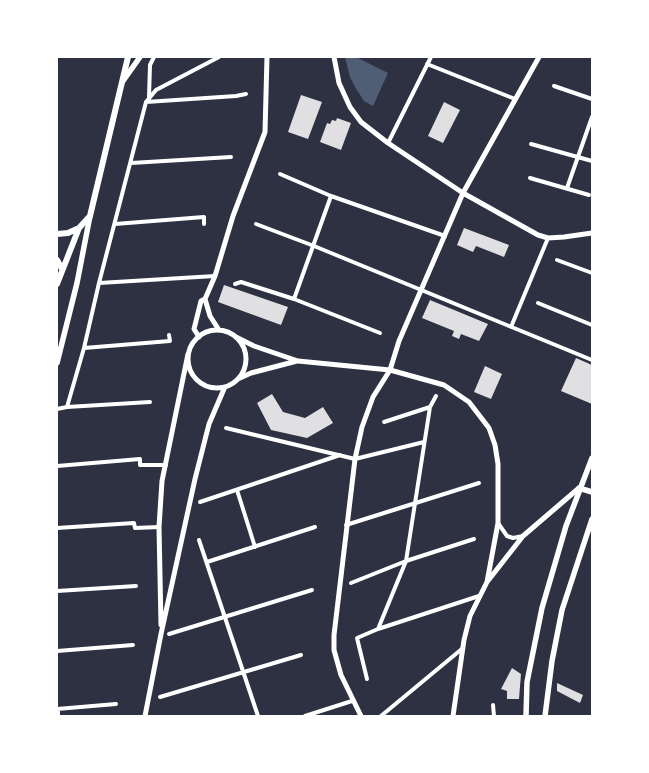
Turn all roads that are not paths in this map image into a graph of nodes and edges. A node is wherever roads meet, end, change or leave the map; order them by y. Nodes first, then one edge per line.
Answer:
1 (128, 57) edge
2 (140, 57) edge
3 (154, 57) edge
4 (219, 57) edge
5 (334, 57) edge
6 (431, 57) edge
7 (538, 57) edge
8 (269, 58) edge
9 (427, 64) junction
10 (123, 81) junction
11 (554, 86) dead end
12 (246, 94) dead end
13 (149, 97) junction
14 (514, 99) junction
15 (592, 100) edge
16 (146, 102) junction
17 (592, 117) edge
18 (388, 143) junction
19 (531, 144) dead end
20 (231, 157) dead end
21 (578, 157) junction
22 (592, 161) edge
23 (131, 163) junction
24 (280, 174) dead end
25 (530, 178) dead end
26 (567, 188) junction
27 (463, 193) junction
28 (589, 194) dead end
29 (331, 196) junction
30 (90, 216) junction
31 (115, 224) junction
32 (204, 224) dead end
33 (256, 224) dead end
34 (79, 228) junction
35 (592, 233) edge
36 (57, 234) edge
37 (445, 236) junction
38 (548, 238) junction
39 (314, 246) junction
40 (57, 260) edge
41 (558, 260) dead end
42 (62, 269) junction
43 (592, 273) edge
44 (215, 276) junction
45 (99, 282) junction
46 (57, 284) edge
47 (235, 284) dead end
48 (421, 290) junction
49 (205, 299) junction
50 (294, 299) junction
51 (538, 303) dead end
52 (592, 325) edge
53 (511, 327) junction
54 (219, 330) junction
55 (380, 333) dead end
56 (169, 335) dead end
57 (199, 336) junction
58 (236, 337) junction
59 (84, 348) junction
60 (188, 354) junction
61 (592, 360) edge
62 (298, 361) junction
63 (57, 364) edge
64 (390, 370) junction
65 (240, 378) junction
66 (224, 389) junction
67 (436, 396) dead end
68 (150, 402) dead end
69 (67, 407) junction
70 (430, 407) junction
71 (57, 409) edge
72 (384, 422) dead end
73 (226, 428) dead end
74 (424, 442) junction
75 (340, 455) junction
76 (592, 458) edge
77 (355, 459) junction
78 (166, 465) junction
79 (57, 466) edge
80 (478, 483) dead end
81 (579, 488) junction
82 (237, 490) junction
83 (592, 492) edge
84 (200, 502) dead end
85 (415, 502) junction
86 (592, 519) edge
87 (498, 523) junction
88 (346, 525) junction
89 (159, 527) junction
90 (315, 527) dead end
91 (57, 528) edge
92 (523, 536) junction
93 (474, 539) dead end
94 (199, 540) dead end
95 (255, 547) junction
96 (207, 562) junction
97 (406, 562) junction
98 (487, 582) junction
99 (351, 583) dead end
100 (136, 586) dead end
101 (312, 590) dead end
102 (57, 592) edge
103 (479, 596) junction
104 (225, 617) junction
105 (378, 628) junction
106 (161, 634) junction
107 (169, 634) dead end
108 (133, 645) dead end
109 (463, 648) junction
110 (57, 650) edge
111 (301, 655) dead end
112 (243, 672) junction
113 (367, 679) dead end
114 (160, 697) dead end
115 (352, 701) junction
116 (116, 704) dead end
117 (493, 704) dead end
118 (57, 709) edge
119 (58, 716) edge
120 (145, 716) edge
121 (258, 716) edge
122 (305, 716) edge
123 (361, 716) edge
124 (381, 716) edge
125 (453, 716) edge
126 (494, 716) edge
127 (526, 716) edge
128 (545, 716) edge

1 - 10 highway
2 - 10 main road
3 - 13 street
4 - 13 street
5 - 18 street
6 - 9 street
7 - 14 street
8 - 44 street
9 - 14 street
9 - 18 street
10 - 30 highway
11 - 15 street
12 - 16 street
13 - 16 street
14 - 27 street
16 - 23 street
17 - 21 street
18 - 27 street
19 - 21 street
20 - 23 street
21 - 22 street
21 - 26 street
23 - 31 street
24 - 29 street
25 - 26 street
26 - 28 street
27 - 37 street
27 - 38 street
29 - 37 street
29 - 39 street
30 - 34 highway
30 - 63 main road
31 - 32 street
31 - 45 street
33 - 39 street
34 - 36 highway
34 - 42 highway
35 - 38 street
37 - 48 street
38 - 53 street
39 - 48 street
39 - 50 street
40 - 42 highway
41 - 43 street
42 - 46 highway
44 - 45 street
44 - 49 street
45 - 59 street
47 - 50 street
48 - 53 street
48 - 64 street
49 - 54 street
49 - 57 street
50 - 55 street
51 - 52 street
53 - 61 street
54 - 57 street
54 - 58 street
56 - 59 street
57 - 60 street
58 - 62 street
58 - 65 street
59 - 69 street
60 - 66 street
60 - 78 street
62 - 64 street
62 - 65 street
64 - 77 street
64 - 87 street
65 - 66 street
66 - 106 street
67 - 70 street
68 - 69 street
69 - 71 street
70 - 72 street
70 - 74 street
73 - 75 street
74 - 77 street
74 - 85 street
75 - 77 street
75 - 82 street
76 - 81 main road
77 - 88 street
78 - 79 street
78 - 89 street
80 - 85 street
81 - 83 main road
81 - 92 street
81 - 127 main road
82 - 84 street
82 - 95 street
85 - 88 street
85 - 97 street
86 - 128 main road
87 - 92 street
87 - 98 street
88 - 115 street
89 - 91 street
89 - 106 street
90 - 95 street
92 - 98 street
93 - 97 street
94 - 96 street
95 - 96 street
96 - 104 street
97 - 99 street
97 - 105 street
98 - 103 street
100 - 102 street
101 - 104 street
103 - 105 street
103 - 109 street
104 - 107 street
104 - 112 street
105 - 113 street
106 - 120 street
108 - 110 street
109 - 124 street
109 - 125 street
111 - 112 street
112 - 114 street
112 - 121 street
115 - 122 street
115 - 123 street
116 - 118 street
117 - 126 street
118 - 119 street

